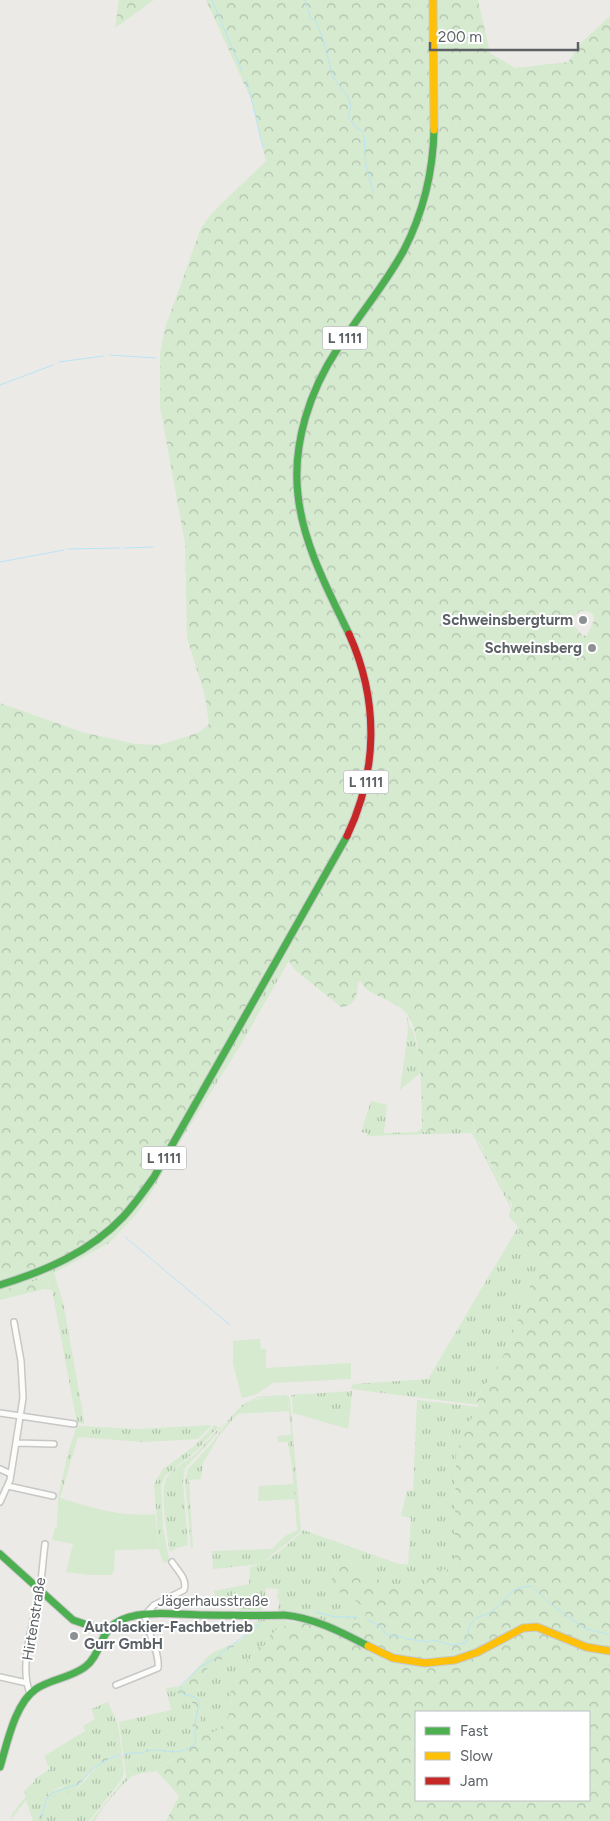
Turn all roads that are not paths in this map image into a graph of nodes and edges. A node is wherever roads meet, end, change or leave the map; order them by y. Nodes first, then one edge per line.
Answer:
1 (433, 0) edge
2 (0, 1285) edge
3 (14, 1322) dead end
4 (0, 1413) edge
5 (21, 1415) junction
6 (74, 1424) dead end
7 (17, 1443) junction
8 (54, 1444) dead end
9 (0, 1469) edge
10 (11, 1474) junction
11 (8, 1486) junction
12 (53, 1496) dead end
13 (0, 1502) edge
14 (45, 1544) dead end
15 (0, 1554) edge
16 (172, 1562) dead end
17 (40, 1589) junction
18 (145, 1615) junction
19 (106, 1633) junction
20 (610, 1651) edge
21 (0, 1677) edge
22 (27, 1683) junction
23 (116, 1686) dead end
24 (30, 1693) junction
25 (0, 1767) edge

1 - 2 main road, L 1111
3 - 5 street
4 - 5 street
5 - 6 street
5 - 7 street
7 - 8 street
7 - 10 street
9 - 10 street
10 - 11 street
11 - 12 street
11 - 13 street
14 - 17 street, Hirtenstraße
15 - 17 main road
16 - 18 street
17 - 19 main road
17 - 22 street, Hirtenstraße
18 - 19 main road, Jägerhausstraße
18 - 20 main road, Jägerhausstraße
18 - 23 street
19 - 24 main road
21 - 22 street
22 - 24 street, Hirtenstraße
24 - 25 main road

